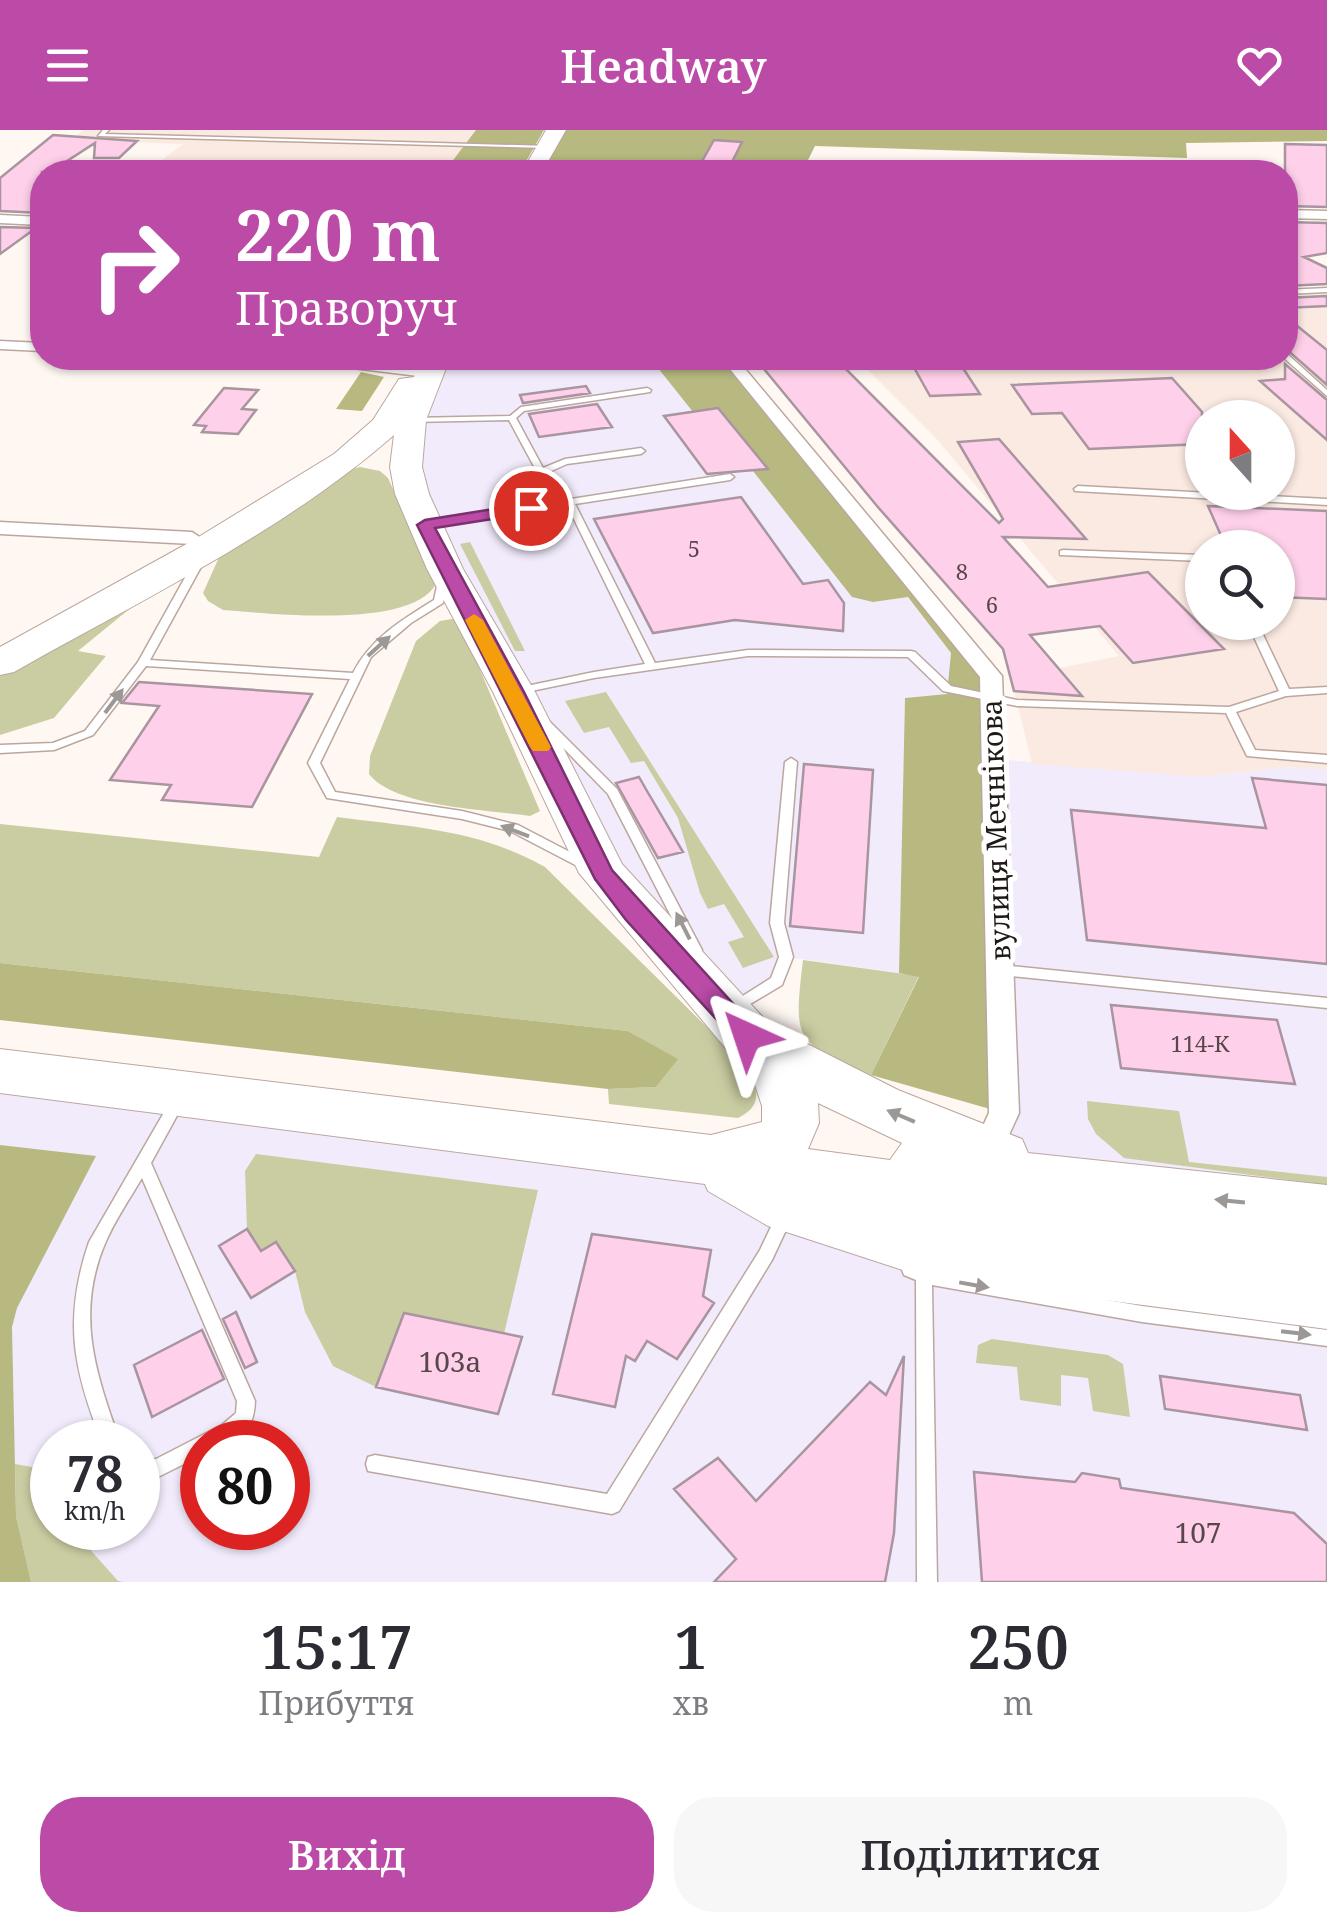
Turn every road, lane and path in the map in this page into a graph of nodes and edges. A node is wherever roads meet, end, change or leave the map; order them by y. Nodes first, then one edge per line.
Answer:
1 (106, 130) edge
2 (371, 130) edge
3 (552, 138) edge
4 (363, 139) junction
5 (539, 160) edge
6 (1298, 214) edge
7 (1327, 215) edge
8 (0, 220) edge
9 (30, 221) edge
10 (1327, 290) edge
11 (1298, 291) edge
12 (0, 345) edge
13 (30, 346) edge
14 (1298, 366) edge
15 (416, 370) edge
16 (418, 370) edge
17 (738, 370) edge
18 (646, 390) dead end
19 (1327, 394) edge
20 (512, 418) junction
21 (411, 420) junction
22 (641, 450) dead end
23 (541, 472) junction
24 (730, 477) dead end
25 (1078, 489) dead end
26 (1327, 502) edge
27 (570, 503) junction
28 (425, 525) junction
29 (0, 528) edge
30 (190, 541) junction
31 (1063, 553) dead end
32 (1185, 557) edge
33 (445, 569) junction
34 (1260, 640) edge
35 (0, 644) edge
36 (143, 662) junction
37 (0, 663) edge
38 (652, 667) junction
39 (356, 676) junction
40 (1327, 690) edge
41 (514, 692) junction
42 (1284, 693) junction
43 (992, 697) junction
44 (1230, 710) junction
45 (0, 749) edge
46 (1327, 759) edge
47 (791, 762) dead end
48 (603, 874) junction
49 (1000, 970) junction
50 (1327, 1003) edge
51 (738, 1024) junction
52 (0, 1071) edge
53 (181, 1094) junction
54 (986, 1152) junction
55 (704, 1158) junction
56 (143, 1162) junction
57 (1090, 1187) junction
58 (790, 1206) junction
59 (1327, 1212) edge
60 (1327, 1252) edge
61 (924, 1276) junction
62 (1327, 1299) edge
63 (1327, 1338) edge
64 (103, 1420) edge
65 (244, 1420) edge
66 (375, 1464) dead end
67 (927, 1582) edge

1 - 4 lane
2 - 4 lane
3 - 4 lane
3 - 5 highway
6 - 7 street
8 - 9 street
10 - 11 lane
12 - 13 street
14 - 19 lane
15 - 30 highway
16 - 21 highway
17 - 43 street, вулиця Мечнікова
18 - 20 lane
20 - 21 lane
20 - 23 lane
21 - 28 highway
22 - 23 lane
23 - 27 lane
24 - 27 lane
25 - 26 lane
27 - 28 lane
27 - 38 lane
28 - 33 highway
29 - 30 street
30 - 35 highway
30 - 36 lane
30 - 37 highway
31 - 32 lane
39 -> 33 lane
33 - 41 highway
34 - 42 lane
36 - 39 lane
45 -> 36 lane
38 - 41 lane
38 - 43 lane
48 -> 39 lane
40 - 42 lane
41 - 48 highway
51 -> 41 lane
42 - 44 lane
43 - 44 lane
43 - 49 street, вулиця Мечнікова
44 - 46 lane
47 - 51 lane
48 - 51 highway
49 - 50 lane
49 - 54 street, вулиця Мечнікова
54 -> 51 highway
51 - 55 highway
52 - 53 highway
53 - 55 highway
53 - 56 lane
54 - 57 highway
55 - 57 highway
55 - 58 highway
55 - 60 highway
56 - 64 lane
56 - 65 lane
59 -> 57 highway
58 - 61 lane
58 - 62 highway
58 - 66 lane
61 -> 63 lane
61 - 67 lane

